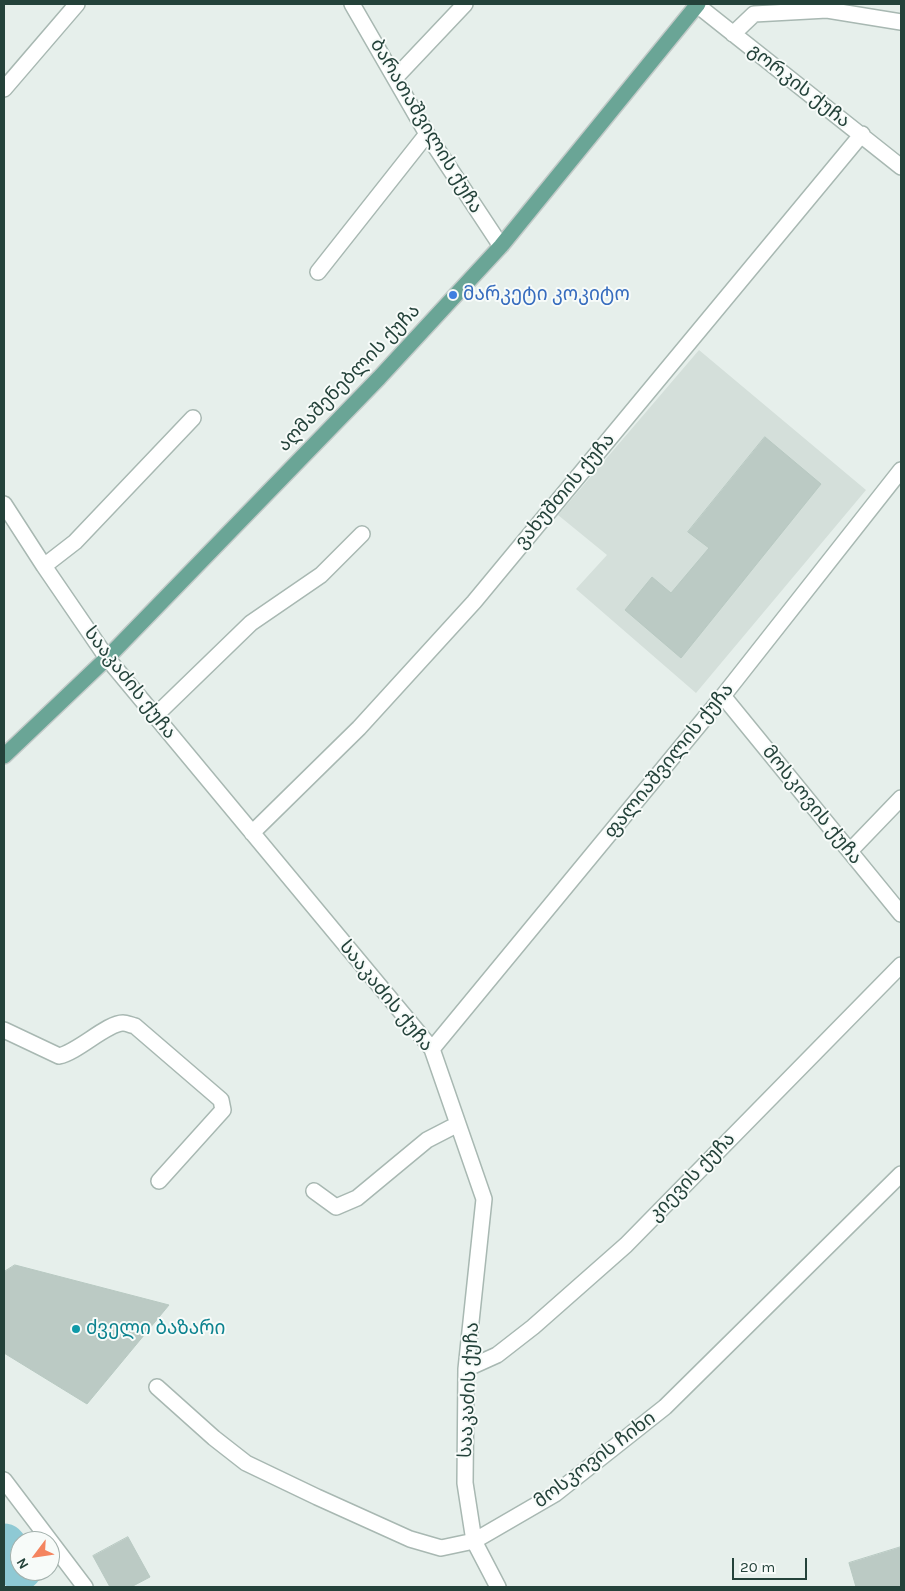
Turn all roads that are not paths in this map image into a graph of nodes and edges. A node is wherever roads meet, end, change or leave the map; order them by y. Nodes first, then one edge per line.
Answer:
1 (77, 4) edge
2 (352, 4) edge
3 (465, 4) edge
4 (698, 5) edge
5 (860, 9) edge
6 (901, 22) edge
7 (733, 34) junction
8 (395, 78) junction
9 (4, 89) edge
10 (427, 134) junction
11 (862, 134) junction
12 (901, 167) edge
13 (501, 246) junction
14 (318, 272) dead end
15 (193, 418) dead end
16 (901, 470) edge
17 (4, 504) edge
18 (362, 534) dead end
19 (44, 566) junction
20 (107, 658) junction
21 (723, 696) junction
22 (155, 716) junction
23 (4, 756) edge
24 (901, 798) edge
25 (252, 833) junction
26 (850, 851) junction
27 (901, 914) edge
28 (901, 964) edge
29 (4, 1030) edge
30 (432, 1049) junction
31 (458, 1124) junction
32 (901, 1174) edge
33 (159, 1180) dead end
34 (314, 1191) dead end
35 (466, 1369) junction
36 (157, 1387) dead end
37 (4, 1480) edge
38 (474, 1541) junction
39 (85, 1587) edge
40 (498, 1587) edge

1 - 9 street
2 - 8 street, ბარათაშვილის ქუჩა
3 - 8 street
4 - 7 street, გორკის ქუჩა
4 - 13 main road, აღმაშენებლის ქუჩა
5 - 6 street
5 - 7 street
7 - 11 street, გორკის ქუჩა
8 - 10 street, ბარათაშვილის ქუჩა
10 - 13 street, ბარათაშვილის ქუჩა
10 - 14 street
11 - 12 street, გორკის ქუჩა
11 - 25 street, ვახუშთის ქუჩა
13 - 20 main road, აღმაშენებლის ქუჩა
15 - 19 street
16 - 21 street, ფალიაშვილის ქუჩა
17 - 19 street, სააკაძის ქუჩა
18 - 22 street
19 - 20 street, სააკაძის ქუჩა
20 - 22 street, სააკაძის ქუჩა
20 - 23 main road, აღმაშენებლის ქუჩა
21 - 26 street, მოსკოვის ქუჩა
21 - 30 street, ფალიაშვილის ქუჩა
22 - 25 street, სააკაძის ქუჩა
24 - 26 street
25 - 30 street, სააკაძის ქუჩა
26 - 27 street, მოსკოვის ქუჩა
28 - 35 street, კიევის ქუჩა
29 - 33 street
30 - 31 street, სააკაძის ქუჩა
31 - 34 street
31 - 35 street, სააკაძის ქუჩა
32 - 38 street, მოსკოვის ჩიხი
35 - 38 street, სააკაძის ქუჩა
36 - 38 street, მოსკოვის ჩიხი
37 - 39 street
38 - 40 street, სააკაძის ქუჩა

